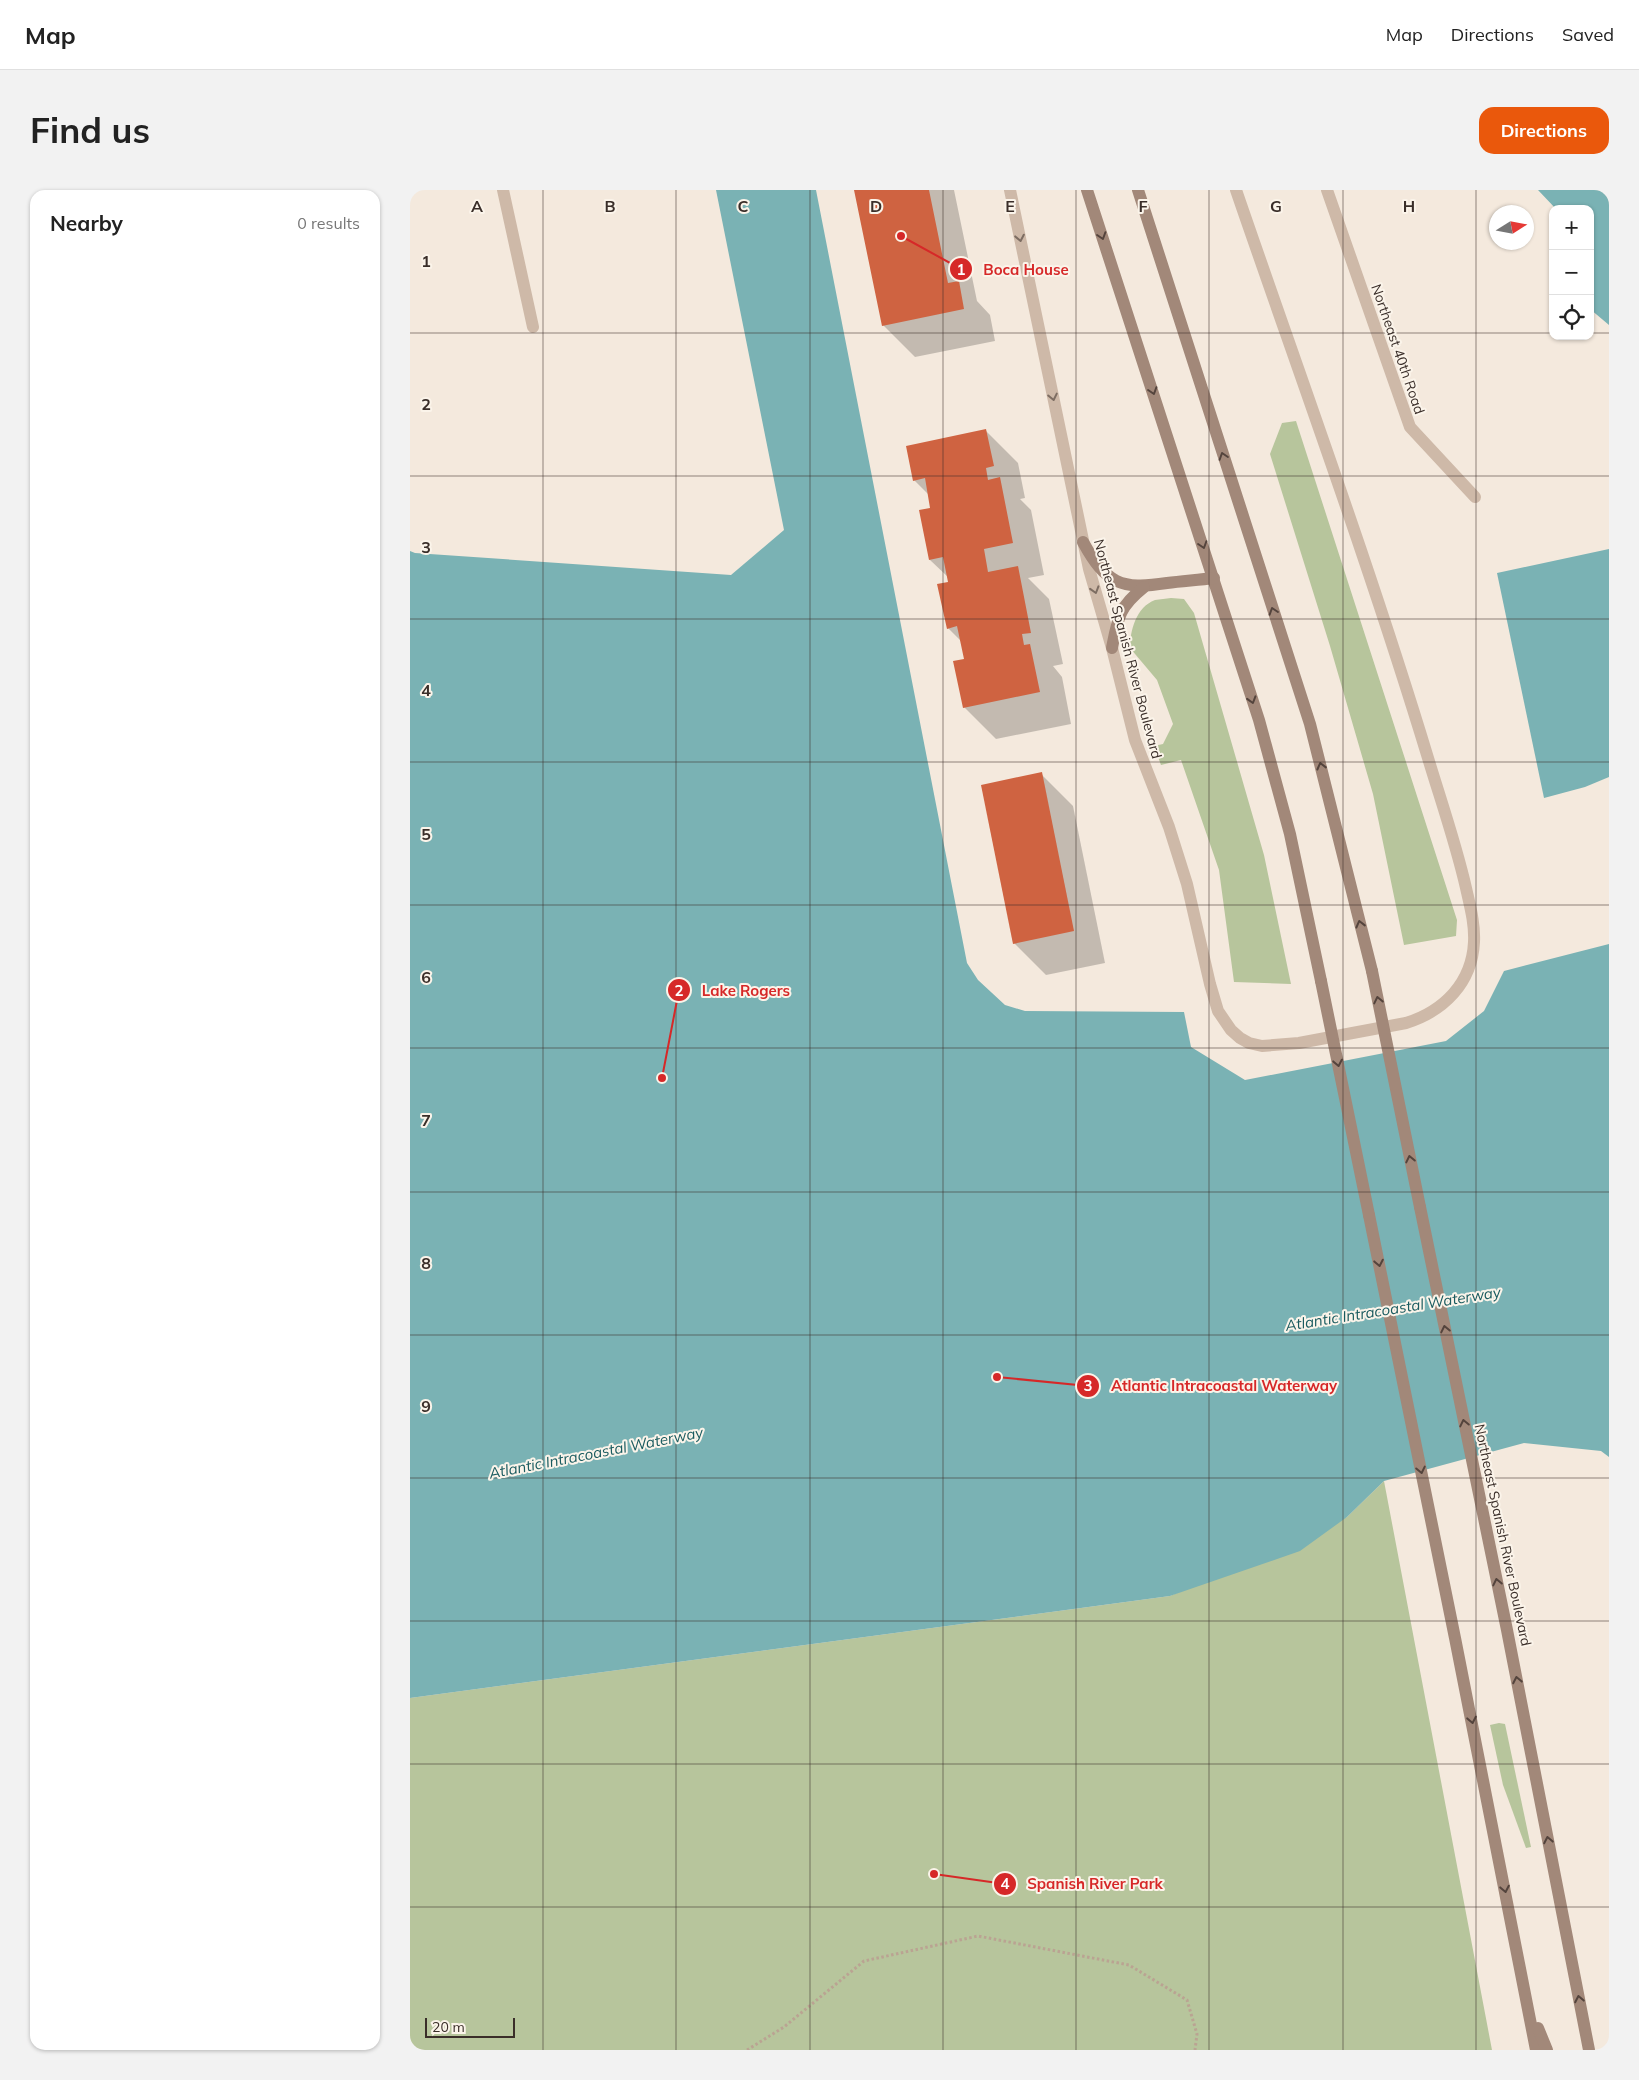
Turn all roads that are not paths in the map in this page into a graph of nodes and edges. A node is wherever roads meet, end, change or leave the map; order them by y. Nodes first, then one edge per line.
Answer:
1 (503, 190) edge
2 (1010, 190) edge
3 (1087, 190) edge
4 (1138, 190) edge
5 (1236, 190) edge
6 (1327, 190) edge
7 (533, 327) dead end
8 (1475, 497) dead end
9 (1083, 542) junction
10 (1214, 578) junction
11 (1144, 587) junction
12 (1112, 648) junction
13 (1524, 1990) junction
14 (1536, 2050) edge
15 (1547, 2050) edge
16 (1589, 2050) edge

1 - 7 street
2 -> 9 street, Northeast Spanish River Boulevard
3 -> 10 main road
16 -> 4 main road, Northeast Spanish River Boulevard, bridge
5 - 12 street, Northeast Spanish River Boulevard
6 - 8 street, Northeast 40th Road
9 - 11 main road
9 -> 12 street, Northeast Spanish River Boulevard
10 - 11 main road
10 -> 13 main road, bridge
11 - 12 main road
13 - 14 main road
13 - 15 main road

